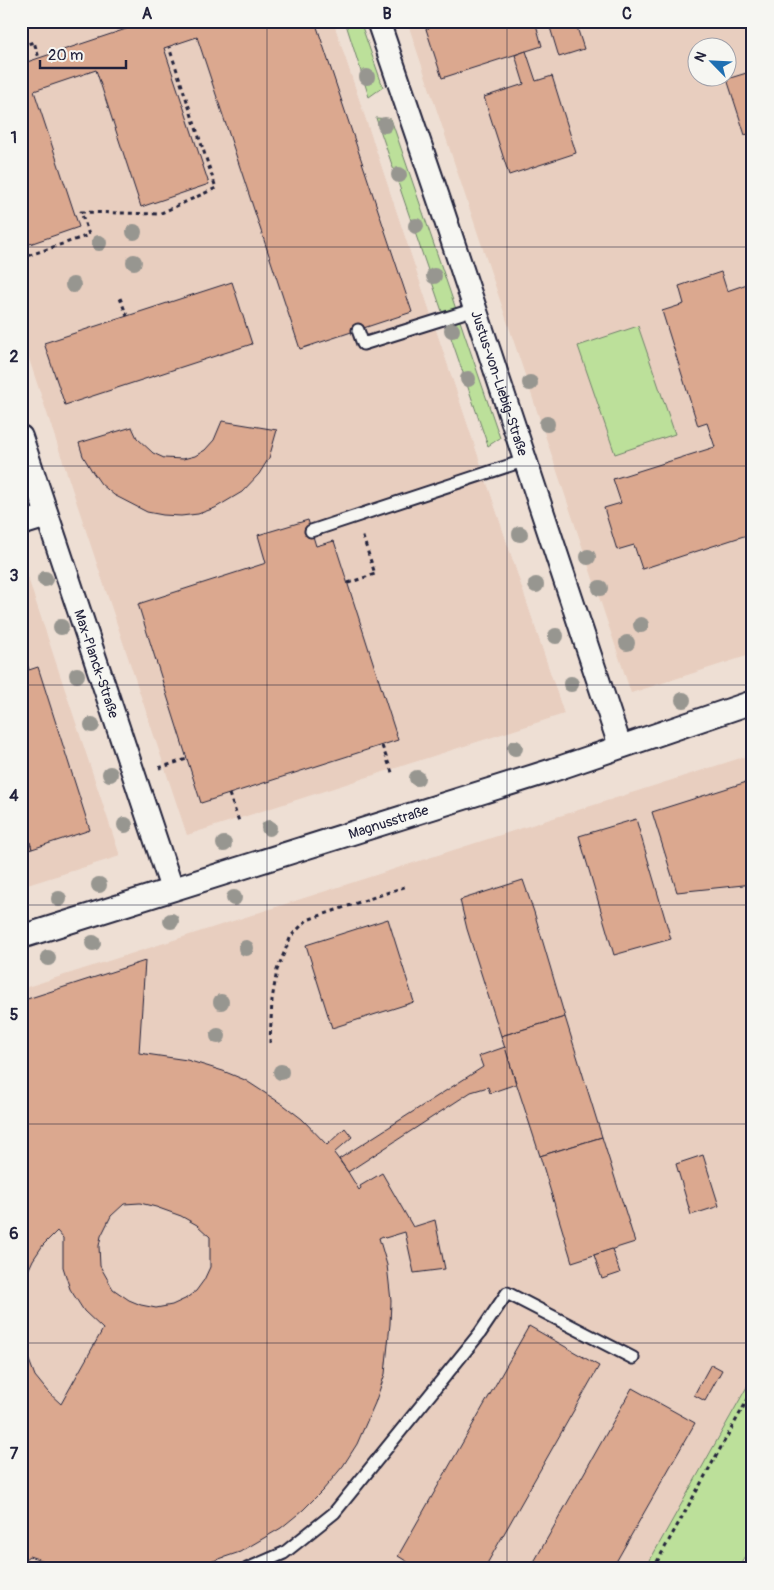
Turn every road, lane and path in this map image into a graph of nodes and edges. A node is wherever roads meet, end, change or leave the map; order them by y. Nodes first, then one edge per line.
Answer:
1 (378, 21) edge
2 (21, 46) edge
3 (169, 47) dead end
4 (39, 58) dead end
5 (21, 258) edge
6 (120, 298) dead end
7 (475, 309) junction
8 (127, 316) dead end
9 (358, 330) dead end
10 (21, 437) edge
11 (526, 460) junction
12 (47, 516) junction
13 (356, 517) junction
14 (21, 524) edge
15 (311, 532) dead end
16 (348, 583) dead end
17 (753, 702) edge
18 (382, 746) dead end
19 (620, 746) junction
20 (188, 759) dead end
21 (159, 768) dead end
22 (393, 775) dead end
23 (229, 794) dead end
24 (240, 824) dead end
25 (407, 886) dead end
26 (172, 889) junction
27 (21, 937) edge
28 (270, 1043) dead end
29 (633, 1358) dead end
30 (753, 1390) edge
31 (247, 1569) edge
32 (653, 1569) edge

1 - 7 street, Justus-von-Liebig-Straße
2 - 4 path
3 - 5 path
6 - 8 path
7 - 9 lane
7 - 11 street, Justus-von-Liebig-Straße
10 - 12 street, Max-Planck-Straße
11 - 13 lane
11 - 19 street, Justus-von-Liebig-Straße
12 - 14 street
12 - 26 street, Max-Planck-Straße
13 - 15 lane
13 - 16 path
17 - 19 street, Magnusstraße
18 - 22 path
19 - 26 street, Magnusstraße
20 - 21 path
23 - 24 path
25 - 28 path
26 - 27 street, Magnusstraße
29 - 31 lane
30 - 32 path

